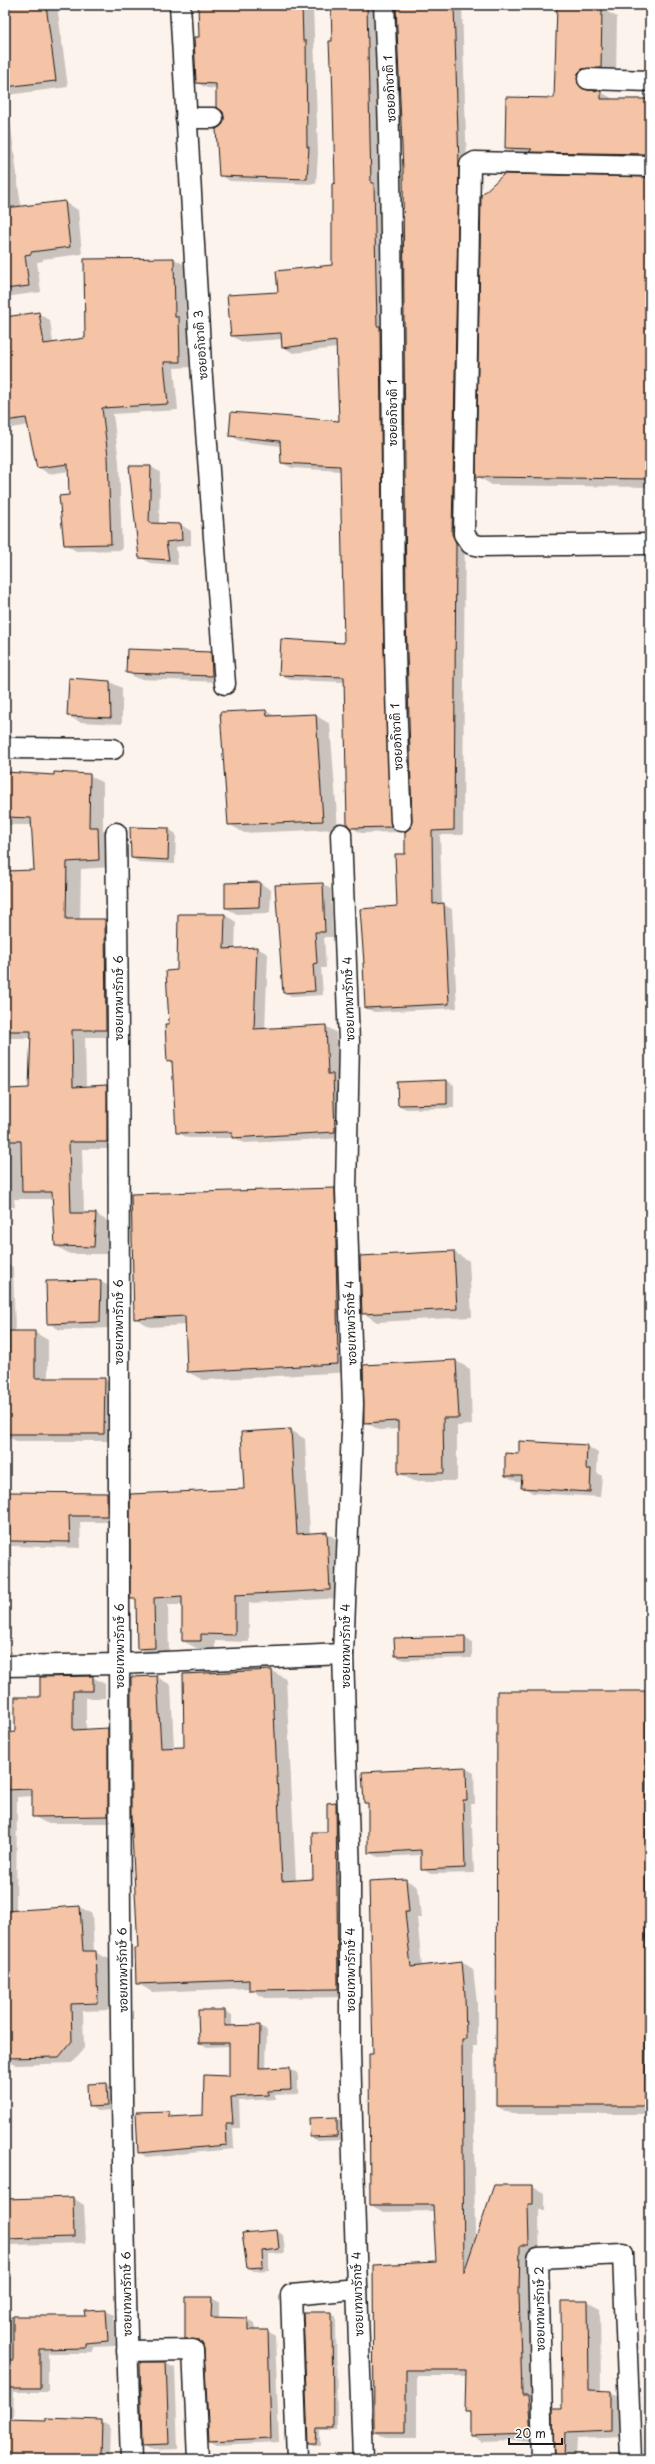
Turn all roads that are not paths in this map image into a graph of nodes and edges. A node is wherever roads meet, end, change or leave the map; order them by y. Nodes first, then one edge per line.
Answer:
1 (180, 5) edge
2 (384, 5) edge
3 (588, 79) dead end
4 (650, 81) edge
5 (186, 118) junction
6 (213, 118) dead end
7 (650, 166) edge
8 (650, 544) edge
9 (225, 684) dead end
10 (5, 748) edge
11 (113, 749) dead end
12 (401, 821) dead end
13 (116, 833) dead end
14 (341, 834) dead end
15 (343, 1654) junction
16 (119, 1664) junction
17 (5, 1666) edge
18 (357, 2289) junction
19 (127, 2351) junction
20 (131, 2459) edge
21 (198, 2459) edge
22 (297, 2459) edge
23 (363, 2459) edge
24 (543, 2459) edge
25 (631, 2459) edge

1 - 5 street, ซอยอภิชาติ 3
2 - 12 street, ซอยอภิชาติ 1
3 - 4 street
5 - 6 street
5 - 9 street, ซอยอภิชาติ 3
7 - 8 street
10 - 11 street
13 - 16 street, ซอยเทพารักษ์ 6
14 - 15 street, ซอยเทพารักษ์ 4
15 - 16 street
15 - 18 street, ซอยเทพารักษ์ 4
16 - 17 street
16 - 19 street, ซอยเทพารักษ์ 6
18 - 22 street
18 - 23 street, ซอยเทพารักษ์ 4
19 - 20 street, ซอยเทพารักษ์ 6
19 - 21 street
24 - 25 street, ซอยเทพารักษ์ 2

